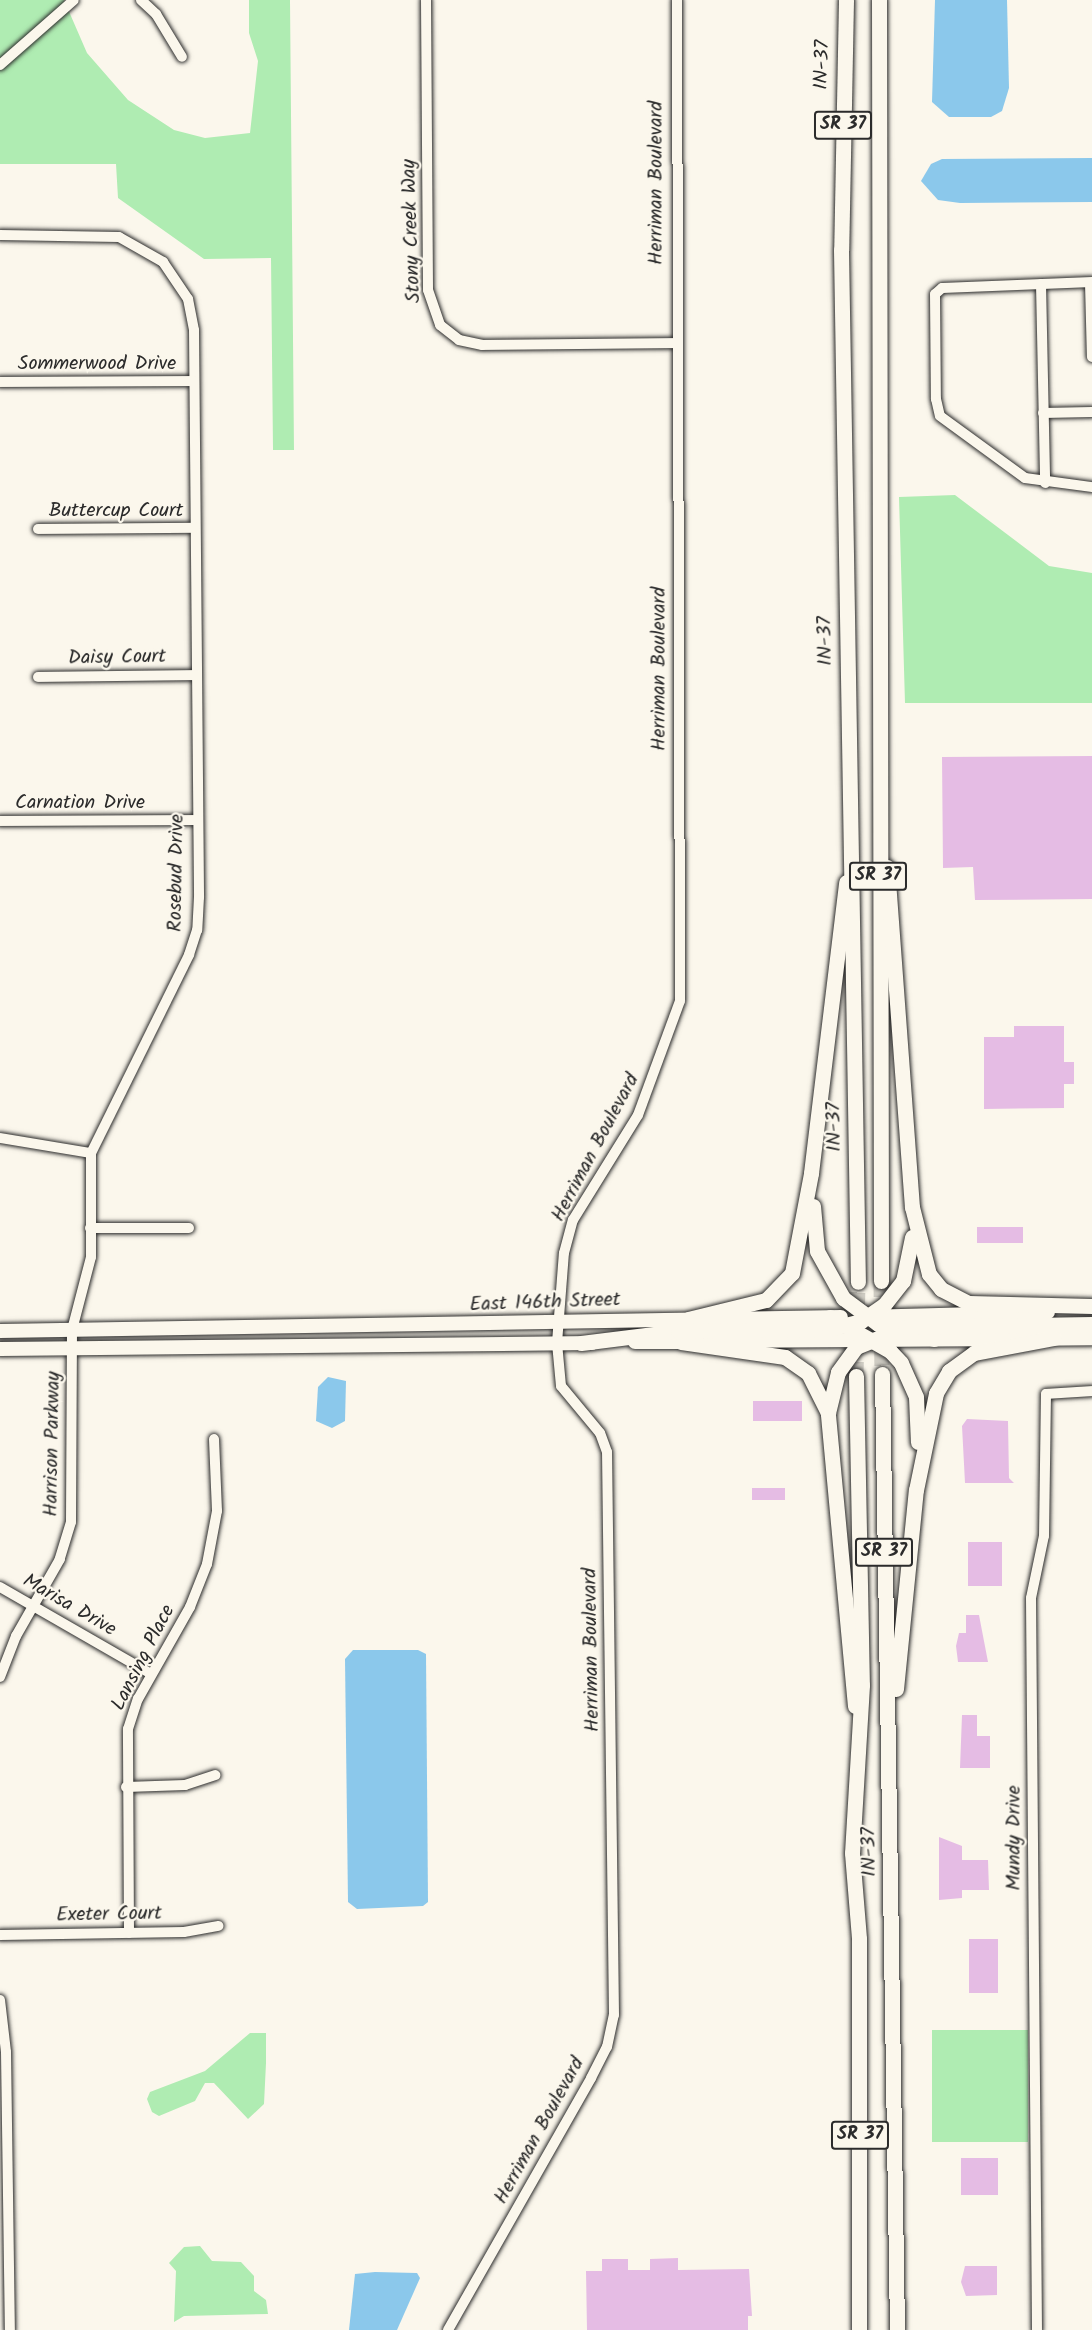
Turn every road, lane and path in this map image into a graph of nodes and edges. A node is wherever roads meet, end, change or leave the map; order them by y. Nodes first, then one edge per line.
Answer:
1 (74, 0) edge
2 (141, 0) edge
3 (426, 0) edge
4 (677, 0) edge
5 (846, 0) edge
6 (879, 0) edge
7 (182, 57) dead end
8 (0, 65) edge
9 (0, 235) edge
10 (1091, 282) edge
11 (1041, 284) junction
12 (676, 344) junction
13 (1092, 357) edge
14 (194, 381) junction
15 (0, 382) edge
16 (1092, 412) edge
17 (1043, 413) junction
18 (1045, 483) junction
19 (1092, 487) edge
20 (195, 528) junction
21 (38, 529) dead end
22 (196, 675) junction
23 (38, 677) dead end
24 (882, 783) junction
25 (197, 820) junction
26 (0, 821) edge
27 (849, 853) junction
28 (0, 1138) edge
29 (91, 1153) junction
30 (811, 1173) junction
31 (912, 1207) junction
32 (90, 1228) junction
33 (189, 1228) dead end
34 (881, 1281) tunnel mouth
35 (858, 1282) tunnel mouth
36 (1092, 1306) edge
37 (1092, 1311) edge
38 (830, 1317) junction
39 (868, 1317) junction
40 (688, 1319) junction
41 (558, 1324) junction
42 (1092, 1324) edge
43 (844, 1325) junction
44 (895, 1330) junction
45 (0, 1331) edge
46 (1054, 1338) junction
47 (1092, 1338) edge
48 (72, 1339) junction
49 (934, 1339) junction
50 (868, 1340) junction
51 (681, 1342) junction
52 (557, 1343) junction
53 (581, 1343) junction
54 (0, 1348) edge
55 (882, 1374) tunnel mouth
56 (856, 1376) tunnel mouth
57 (1092, 1391) edge
58 (828, 1413) junction
59 (214, 1439) dead end
60 (916, 1490) junction
61 (0, 1587) edge
62 (33, 1606) junction
63 (151, 1674) junction
64 (0, 1677) edge
65 (859, 1726) junction
66 (889, 1730) junction
67 (215, 1775) dead end
68 (126, 1787) junction
69 (218, 1926) dead end
70 (129, 1933) junction
71 (0, 1935) edge
72 (0, 2000) edge
73 (3, 2086) edge
74 (896, 2276) junction
75 (10, 2330) edge
76 (448, 2330) edge
77 (859, 2330) edge
78 (897, 2330) edge
79 (905, 2330) edge
80 (1037, 2330) edge

1 - 8 street
2 - 7 street
3 - 12 street, Stony Creek Way
4 - 12 street, Herriman Boulevard
5 - 27 highway, IN-37 / SR 37
6 - 24 highway, SR 37
9 - 14 street, Rosebud Drive
10 - 11 street
10 - 13 street
11 - 17 street
11 - 18 street
12 - 41 street, Herriman Boulevard
14 - 15 street, Sommerwood Drive
14 - 20 street, Rosebud Drive
16 - 17 street
17 - 18 street
18 - 19 street
20 - 21 street, Buttercup Court
20 - 22 street, Rosebud Drive
22 - 23 street, Daisy Court
22 - 25 street, Rosebud Drive
24 - 31 highway
24 - 34 highway, SR 37
25 - 26 street, Carnation Drive
25 - 29 street, Rosebud Drive
27 - 30 highway
27 - 35 highway, IN-37 / SR 37
28 - 29 street
29 - 32 street, Rosebud Drive
30 - 39 highway
30 - 40 highway
31 - 36 highway
31 - 39 highway
32 - 33 street
32 - 48 street, Rosebud Drive
37 - 39 main road, East 146th Street
38 - 39 main road, East 146th Street
38 - 40 main road, East 146th Street
38 - 43 highway
39 - 43 highway
39 - 44 highway
40 - 41 main road, East 146th Street
41 - 48 main road, East 146th Street
41 - 52 street, Herriman Boulevard
42 - 44 highway
43 - 50 highway
43 - 53 highway
44 - 49 highway
44 - 50 highway
45 - 48 main road, East 146th Street
46 - 47 main road, East 146th Street
46 - 49 main road, East 146th Street
46 - 60 highway
48 - 52 main road, East 146th Street
48 - 54 main road, East 146th Street
48 - 62 street, Harrison Parkway
49 - 50 main road, East 146th Street
50 - 51 main road, East 146th Street
50 - 58 highway
50 - 60 highway
51 - 53 main road, East 146th Street
51 - 58 highway
52 - 53 main road, East 146th Street
52 - 76 street, Herriman Boulevard
55 - 66 highway, IN-37 / SR 37
56 - 65 highway, IN-37 / SR 37
57 - 80 street, Mundy Drive
58 - 65 highway
59 - 63 street, Lansing Place
60 - 66 highway
61 - 62 street, Marisa Drive
62 - 63 street, Marisa Drive
62 - 64 street, Harrison Parkway
63 - 68 street, Lansing Place
65 - 77 highway, IN-37 / SR 37
66 - 74 highway, IN-37 / SR 37
67 - 68 street
68 - 70 street, Lansing Place
69 - 70 street, Exeter Court
70 - 71 street, Exeter Court
72 - 73 street
73 - 75 street
74 - 78 highway, IN-37 / SR 37
74 - 79 highway

